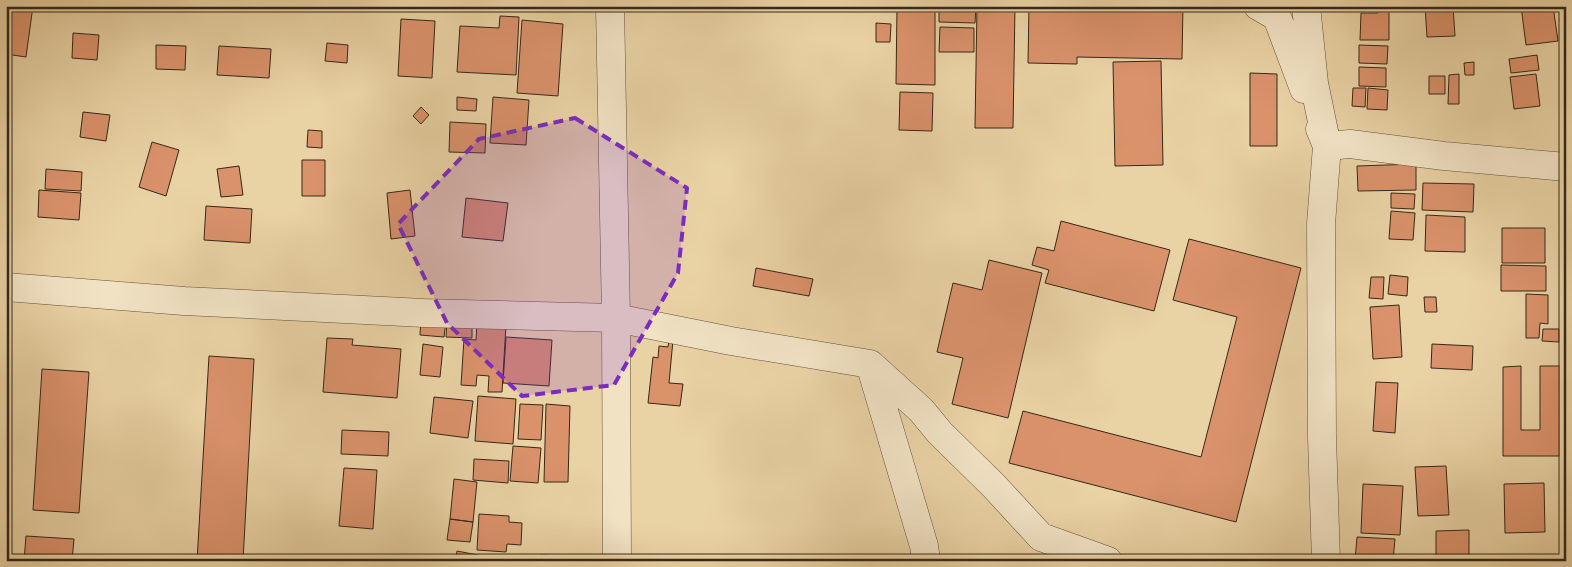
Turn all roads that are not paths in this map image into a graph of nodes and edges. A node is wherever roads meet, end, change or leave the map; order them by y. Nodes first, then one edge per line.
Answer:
1 (1258, 6) edge
2 (1306, 6) edge
3 (610, 9) edge
4 (1327, 146) junction
5 (1566, 167) edge
6 (6, 287) edge
7 (616, 318) junction
8 (870, 364) junction
9 (616, 561) edge
10 (926, 561) edge
11 (1108, 561) edge
12 (1326, 561) edge

1 - 4 street
2 - 4 street
3 - 7 street
4 - 5 street
4 - 12 street
6 - 7 street
7 - 8 street
7 - 9 street
8 - 10 street
8 - 11 street

